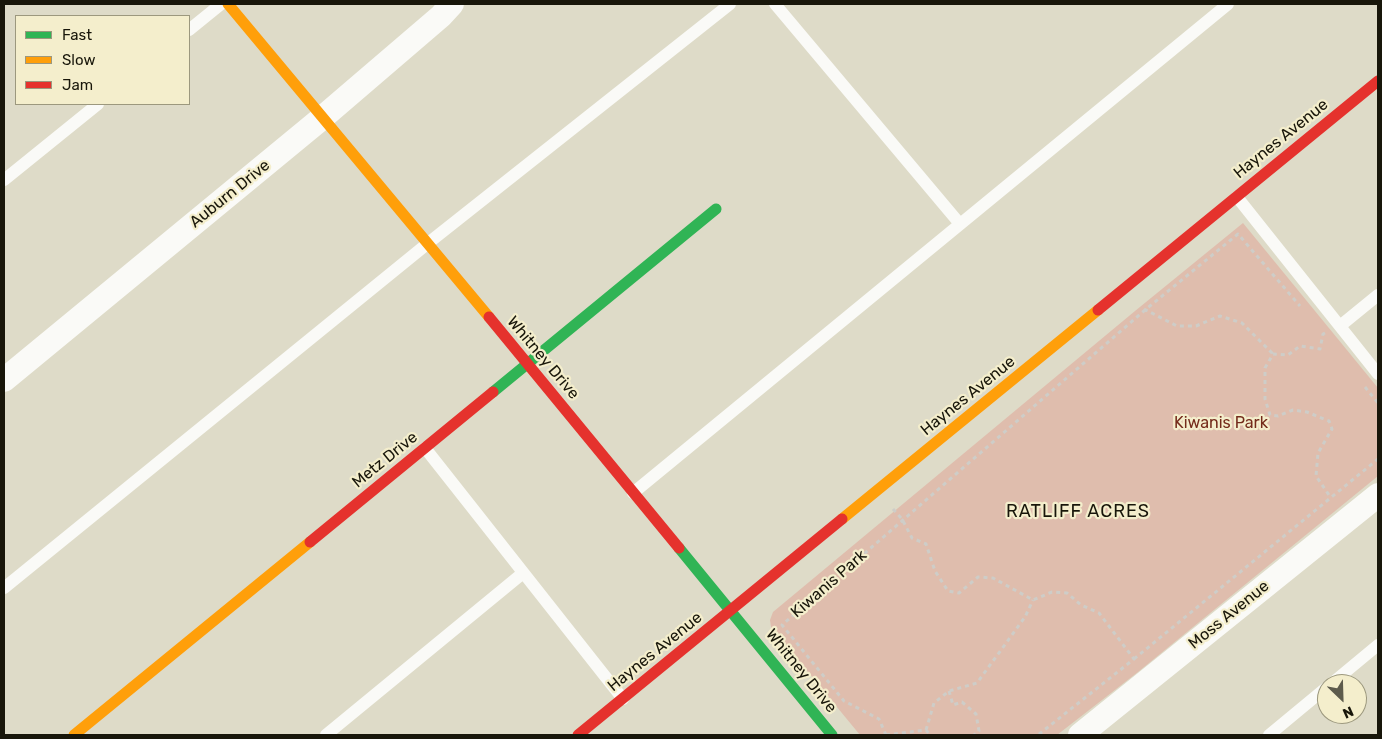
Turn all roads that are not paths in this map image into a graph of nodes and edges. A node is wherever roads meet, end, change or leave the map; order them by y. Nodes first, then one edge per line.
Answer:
1 (221, 4) edge
2 (228, 4) edge
3 (452, 4) edge
4 (730, 4) edge
5 (775, 4) edge
6 (1228, 4) edge
7 (190, 29) edge
8 (1378, 81) edge
9 (97, 105) edge
10 (322, 118) junction
11 (4, 180) edge
12 (1237, 197) junction
13 (716, 209) dead end
14 (960, 224) junction
15 (427, 244) junction
16 (1378, 295) edge
17 (1340, 326) junction
18 (528, 364) junction
19 (1378, 374) edge
20 (4, 380) edge
21 (425, 448) junction
22 (633, 493) junction
23 (1378, 495) edge
24 (523, 573) junction
25 (4, 588) edge
26 (731, 612) junction
27 (1378, 645) edge
28 (1343, 674) edge
29 (1317, 695) edge
30 (623, 699) junction
31 (825, 733) edge
32 (74, 735) edge
33 (326, 735) edge
34 (578, 735) edge
35 (1080, 735) edge
36 (1269, 735) edge

1 - 7 lane
2 - 10 street, Whitney Drive
3 - 10 street, Auburn Drive
4 - 15 lane
5 - 14 lane
6 - 14 lane
8 - 12 street, Haynes Avenue
9 - 11 lane
10 - 15 street, Whitney Drive
10 - 20 street, Auburn Drive
12 - 17 lane
12 - 26 street, Haynes Avenue
13 - 18 street, Metz Drive
14 - 22 lane
15 - 18 street, Whitney Drive
15 - 25 lane
16 - 17 lane
17 - 19 lane
18 - 21 street, Metz Drive
18 - 22 street, Whitney Drive
21 - 24 lane
21 - 32 street, Metz Drive
22 - 26 street, Whitney Drive
23 - 35 street, Moss Avenue
24 - 30 lane
24 - 33 lane
26 - 30 street, Haynes Avenue
26 - 31 street, Whitney Drive
27 - 28 lane
29 - 36 lane
30 - 34 street, Haynes Avenue

